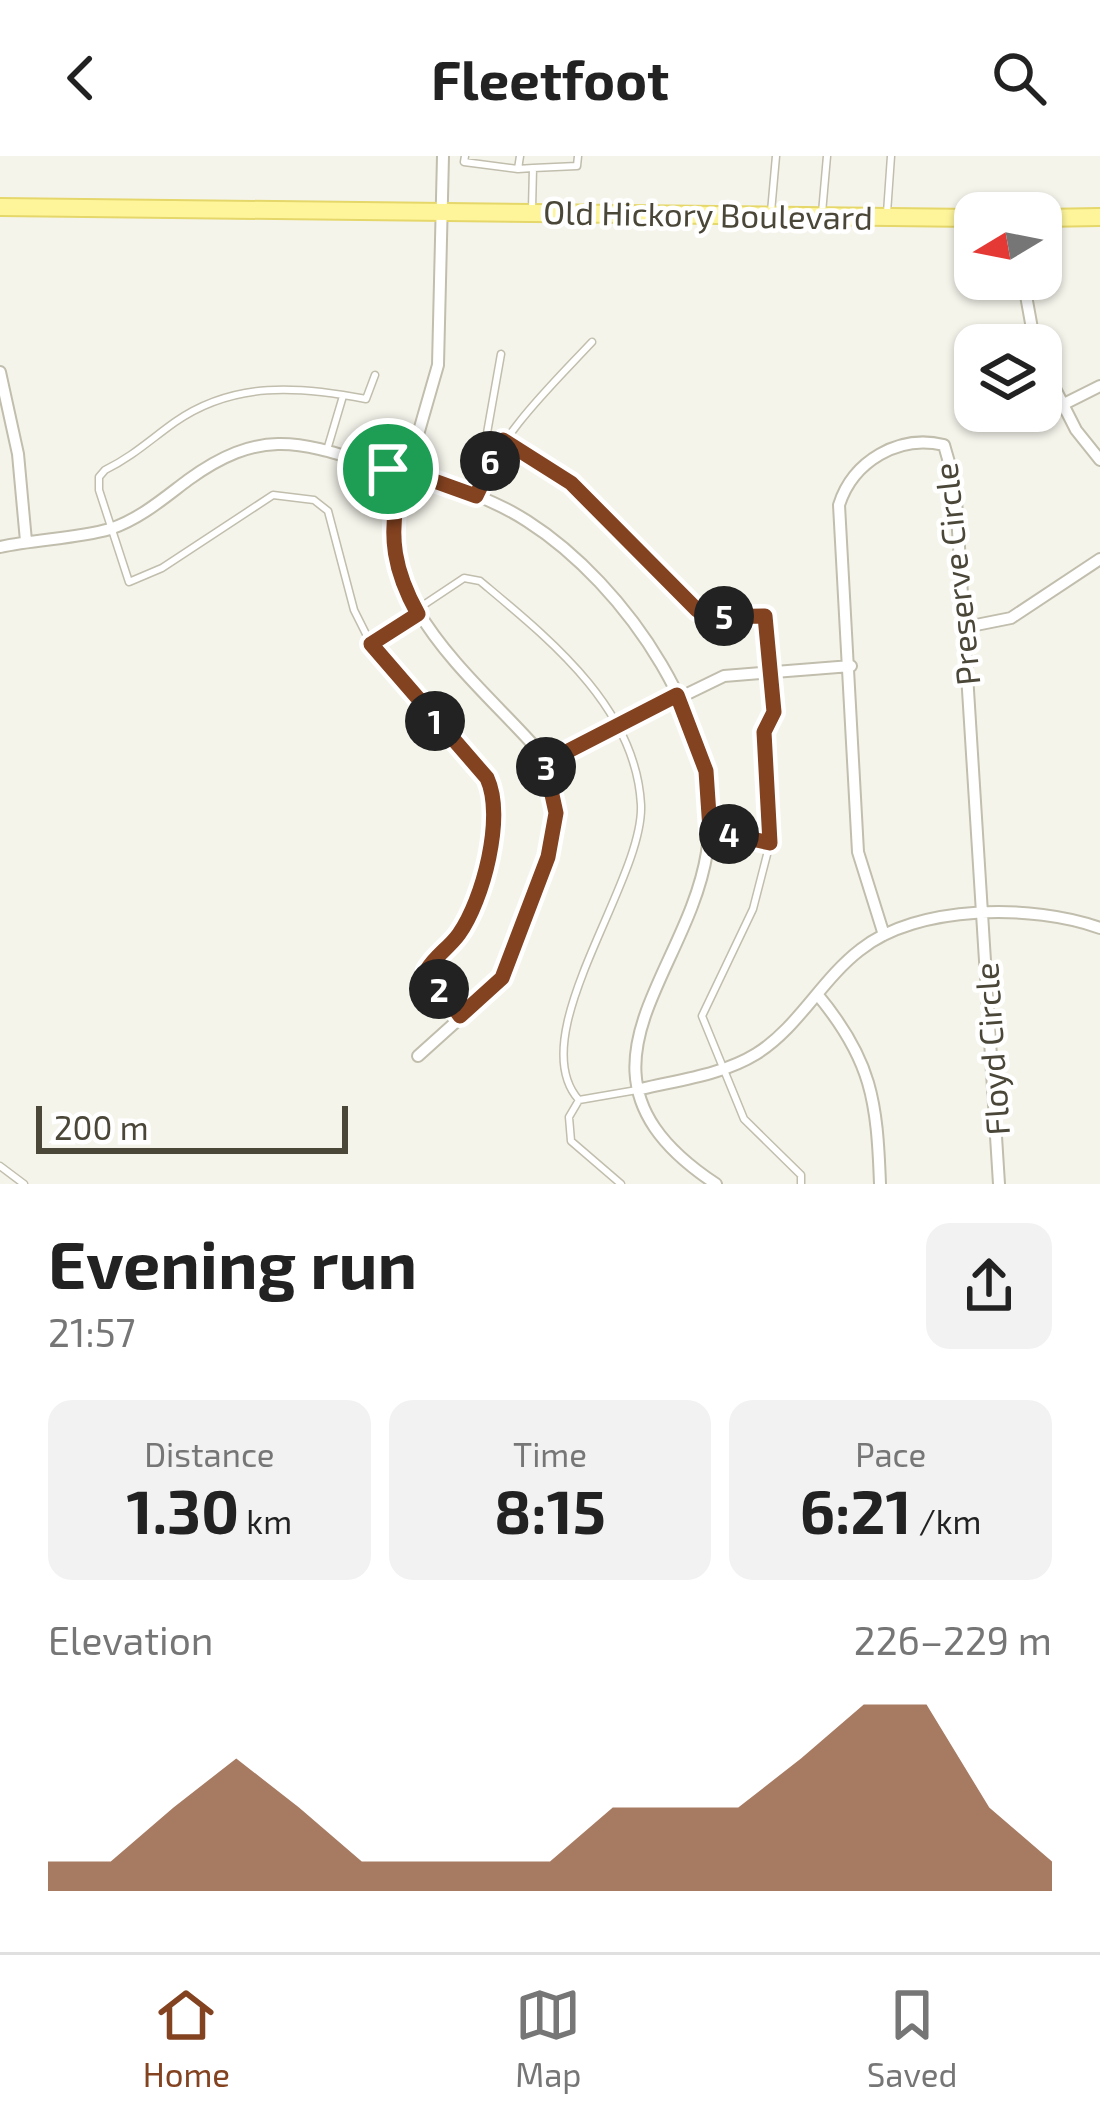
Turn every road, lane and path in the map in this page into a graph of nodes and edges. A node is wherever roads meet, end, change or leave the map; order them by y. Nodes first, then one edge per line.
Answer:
1 (443, 156) edge
2 (465, 156) edge
3 (520, 156) edge
4 (578, 156) edge
5 (776, 156) edge
6 (827, 156) edge
7 (891, 156) edge
8 (533, 168) junction
9 (518, 169) junction
10 (0, 207) edge
11 (442, 212) junction
12 (532, 213) junction
13 (771, 216) junction
14 (822, 216) junction
15 (887, 217) junction
16 (954, 218) edge
17 (1062, 218) edge
18 (1100, 218) edge
19 (592, 342) dead end
20 (501, 354) dead end
21 (0, 373) edge
22 (374, 375) dead end
23 (1100, 386) edge
24 (344, 394) junction
25 (1063, 405) joint
26 (5, 418) edge
27 (503, 440) junction
28 (327, 450) junction
29 (413, 452) junction
30 (1100, 460) edge
31 (388, 469) junction
32 (426, 478) junction
33 (400, 490) junction
34 (476, 496) junction
35 (110, 529) junction
36 (26, 542) junction
37 (0, 547) edge
38 (1100, 559) edge
39 (417, 612) junction
40 (966, 627) junction
41 (371, 644) junction
42 (851, 666) junction
43 (769, 669) junction
44 (677, 695) junction
45 (615, 727) junction
46 (545, 763) junction
47 (710, 830) junction
48 (770, 843) junction
49 (982, 914) junction
50 (1100, 928) edge
51 (884, 935) junction
52 (817, 994) junction
53 (460, 1016) junction
54 (418, 1056) dead end
55 (721, 1070) junction
56 (641, 1089) junction
57 (579, 1100) junction
58 (0, 1166) edge
59 (24, 1184) edge
60 (621, 1184) edge
61 (716, 1184) edge
62 (801, 1184) edge
63 (880, 1184) edge
64 (999, 1184) edge

1 - 11 street
2 - 9 lane
3 - 9 lane
4 - 8 lane
5 - 13 lane
6 - 14 lane
7 - 15 lane
8 - 9 lane
8 - 12 lane
10 - 11 main road, Old Hickory Boulevard
11 - 12 main road, Old Hickory Boulevard
11 - 29 street
12 - 13 main road, Old Hickory Boulevard
13 - 14 main road, Old Hickory Boulevard
14 - 15 main road, Old Hickory Boulevard
15 - 16 main road, Old Hickory Boulevard
17 - 18 main road
19 - 27 lane
20 - 27 lane
21 - 26 street
22 - 24 lane
23 - 25 street
24 - 28 lane
24 - 35 lane
25 - 30 street
26 - 36 street
27 - 34 lane
27 - 43 lane
28 - 31 street
28 - 35 street
29 - 31 street
29 - 32 street
31 - 33 street
32 - 33 street
32 - 34 street
33 - 39 street
34 - 44 street
35 - 36 street
35 - 41 lane
36 - 37 street
38 - 40 street
39 - 41 lane
39 - 45 lane
39 - 46 street
40 - 42 street, Preserve Circle
40 - 49 street, Preserve Circle
41 - 53 lane
42 - 43 street
42 - 51 street, Preserve Circle
43 - 44 street
43 - 48 lane
44 - 45 street
44 - 47 street
45 - 46 street
45 - 57 lane
46 - 53 street
47 - 48 lane
47 - 56 street
48 - 55 lane
49 - 50 street
49 - 51 street
49 - 64 street, Floyd Circle
51 - 52 street
52 - 55 street
52 - 63 street
53 - 54 street
55 - 56 street
55 - 62 lane
56 - 57 lane
56 - 61 street
57 - 60 lane
58 - 59 lane

